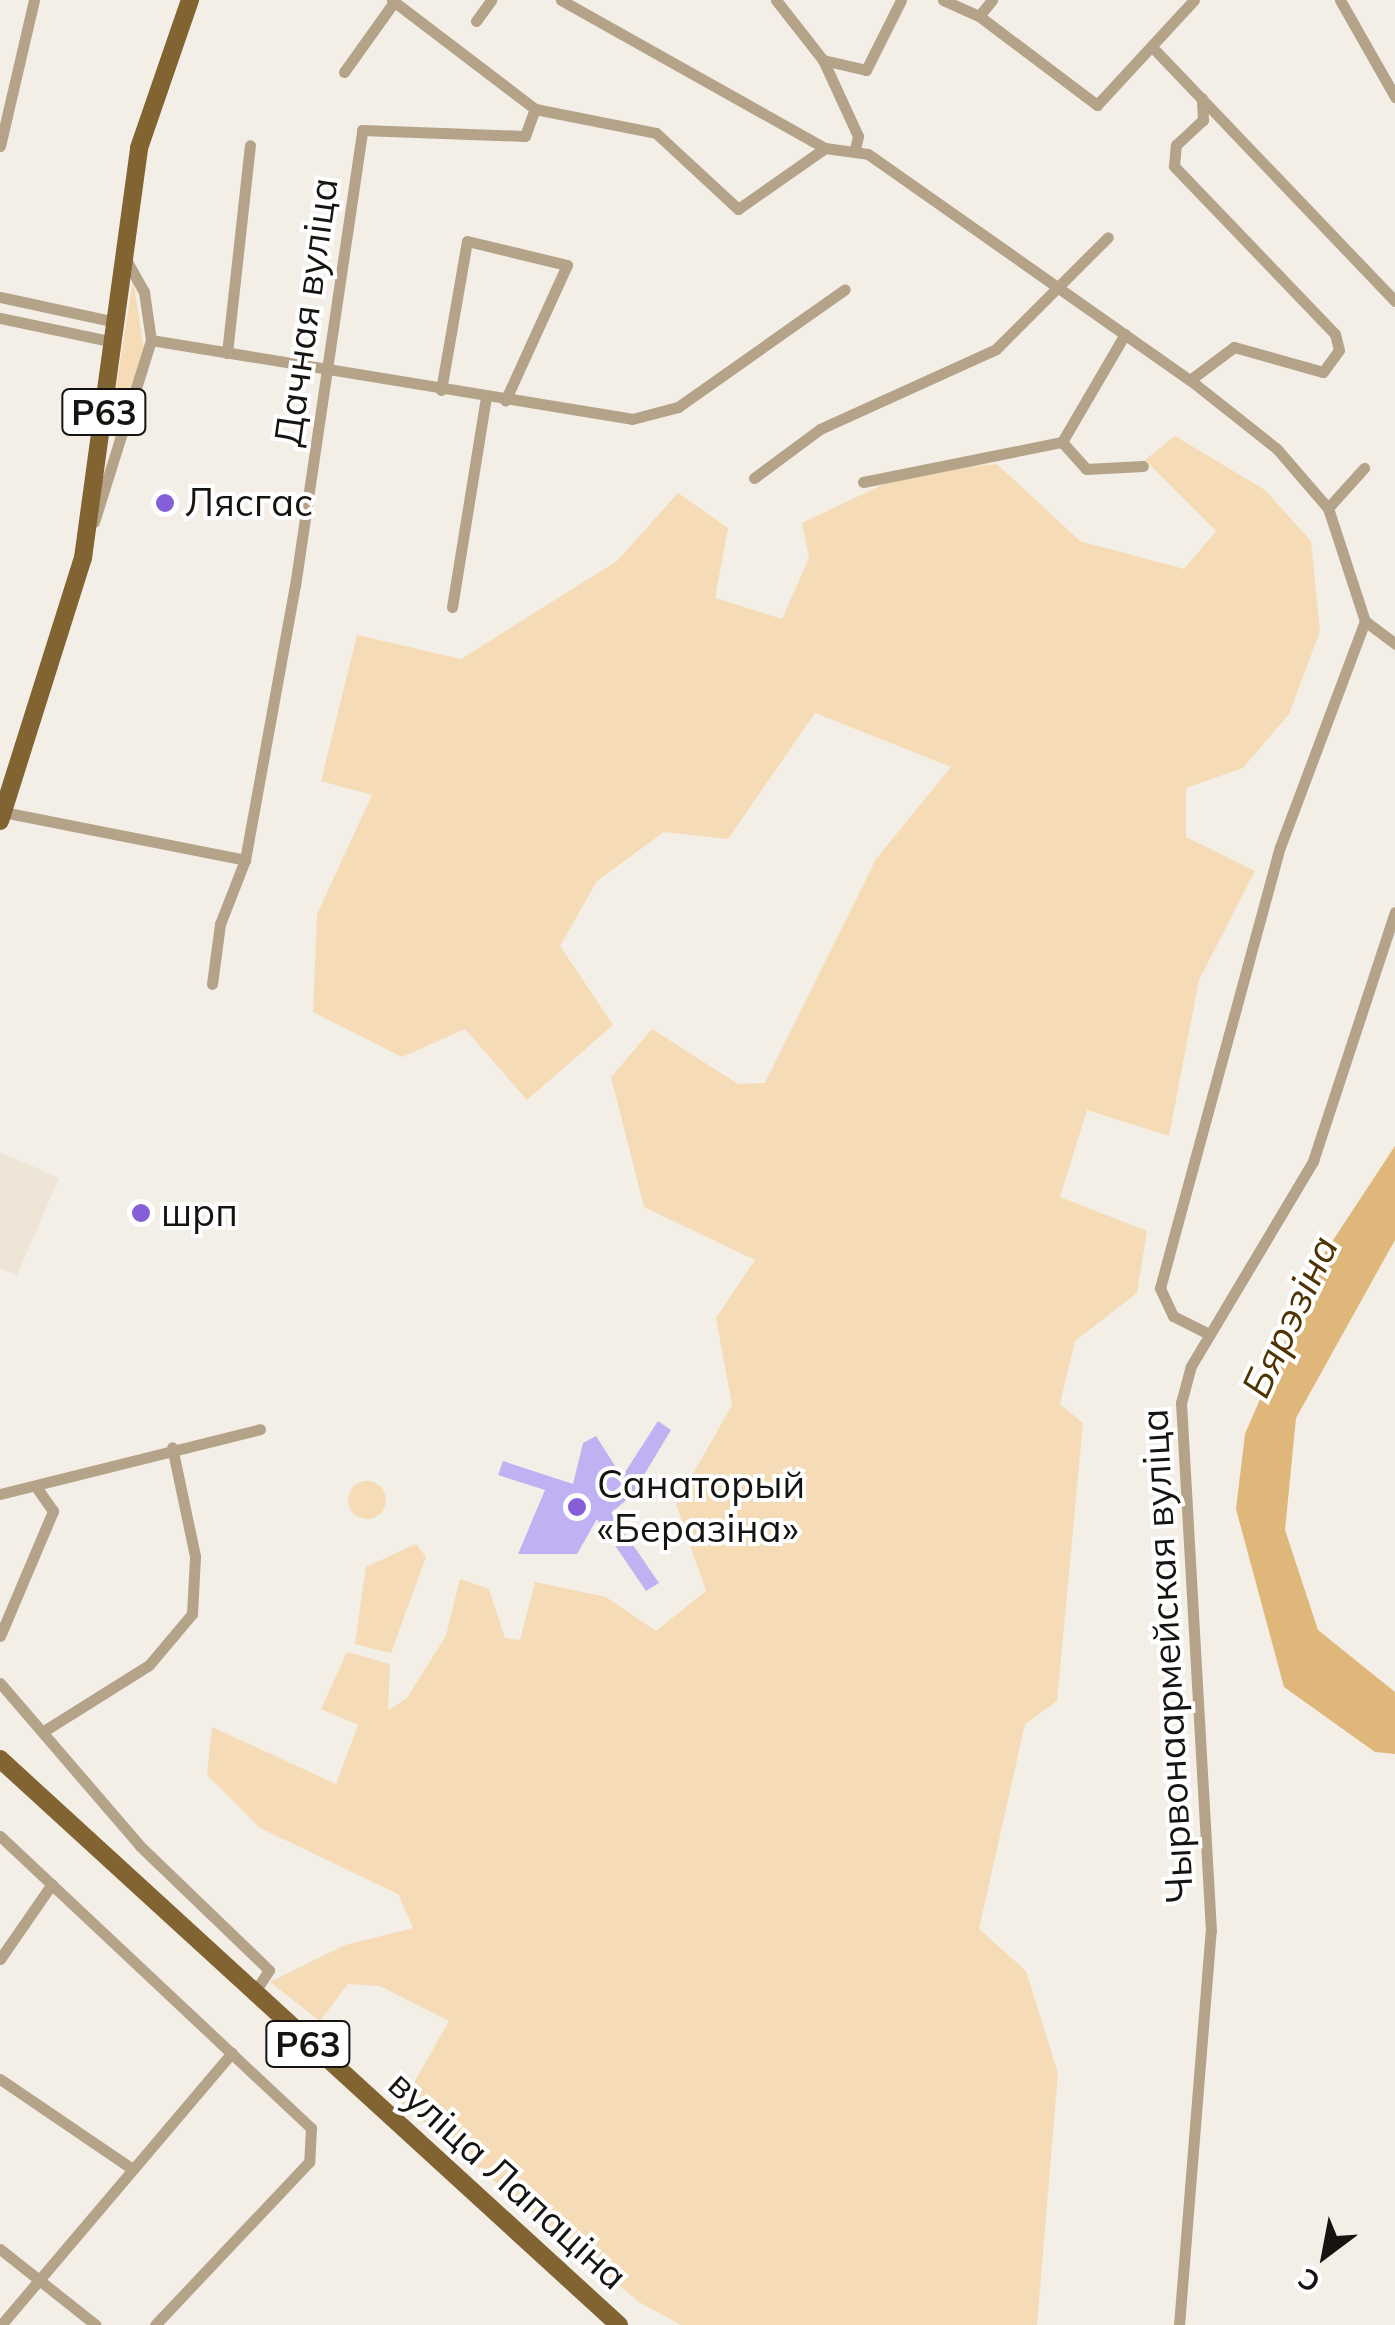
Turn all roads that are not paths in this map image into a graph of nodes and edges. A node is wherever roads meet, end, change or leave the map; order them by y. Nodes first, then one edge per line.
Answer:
1 (190, 0) edge
2 (490, 0) edge
3 (561, 0) edge
4 (901, 0) edge
5 (943, 0) edge
6 (992, 0) edge
7 (1194, 0) edge
8 (1340, 0) edge
9 (393, 1) edge
10 (778, 1) edge
11 (30, 2) edge
12 (979, 16) junction
13 (476, 22) dead end
14 (1156, 50) junction
15 (823, 60) junction
16 (344, 72) dead end
17 (1395, 97) edge
18 (1202, 98) junction
19 (535, 110) junction
20 (250, 145) dead end
21 (0, 146) edge
22 (824, 148) junction
23 (855, 149) junction
24 (1108, 237) dead end
25 (124, 256) junction
26 (1056, 280) junction
27 (845, 288) dead end
28 (0, 297) edge
29 (1395, 301) edge
30 (0, 318) edge
31 (116, 322) junction
32 (1125, 334) junction
33 (151, 340) junction
34 (114, 342) junction
35 (227, 354) junction
36 (330, 372) junction
37 (1190, 380) junction
38 (441, 390) junction
39 (486, 398) junction
40 (505, 401) junction
41 (1062, 442) junction
42 (1143, 466) dead end
43 (1364, 468) dead end
44 (754, 478) dead end
45 (863, 482) dead end
46 (1328, 508) junction
47 (88, 539) junction
48 (452, 607) dead end
49 (1364, 621) junction
50 (1395, 644) edge
51 (2, 817) edge
52 (245, 860) junction
53 (1395, 912) edge
54 (212, 984) dead end
55 (1209, 1334) junction
56 (260, 1429) dead end
57 (172, 1447) junction
58 (36, 1487) junction
59 (0, 1494) edge
60 (0, 1636) edge
61 (0, 1683) edge
62 (46, 1728) junction
63 (0, 1758) edge
64 (0, 1836) edge
65 (52, 1884) junction
66 (0, 1959) edge
67 (252, 1995) junction
68 (232, 2052) junction
69 (0, 2078) edge
70 (128, 2166) junction
71 (0, 2249) edge
72 (38, 2274) junction
73 (1, 2325) edge
74 (96, 2325) edge
75 (155, 2325) edge
76 (619, 2325) edge
77 (1180, 2325) edge

1 - 25 main road, Р63
2 - 13 street
3 - 22 street
4 - 15 street
5 - 12 street
6 - 12 street
7 - 14 street
8 - 17 street
9 - 16 street
9 - 19 street
10 - 15 street
11 - 21 street
12 - 14 street
14 - 18 street
15 - 23 street
18 - 29 street
18 - 37 street
19 - 22 street
19 - 36 street, Дачная вуліца
20 - 35 street
22 - 23 street
23 - 26 street
24 - 26 street
25 - 31 main road, Р63
25 - 33 street
26 - 32 street
26 - 44 street
27 - 40 street
28 - 31 street
30 - 34 street
31 - 34 main road, Р63
32 - 37 street
32 - 41 street
33 - 35 street
33 - 47 street
34 - 47 main road, Р63
35 - 36 street
36 - 38 street
36 - 52 street, Дачная вуліца
37 - 46 street
38 - 39 street
38 - 40 street
39 - 40 street
39 - 48 street
41 - 42 street
41 - 45 street
43 - 46 street
46 - 49 street
47 - 51 main road, Р63
49 - 50 street
49 - 55 street
51 - 52 street
52 - 54 street, Дачная вуліца
53 - 55 street, Чырвонаармейская вуліца
55 - 77 street, Чырвонаармейская вуліца
56 - 57 street
57 - 58 street
57 - 62 street
58 - 59 street
58 - 60 street
61 - 62 street
62 - 67 street
63 - 67 main road, вуліца Лапаціна / Р63
64 - 65 street
65 - 66 street
65 - 68 street
67 - 76 main road, вуліца Лапаціна / Р63
68 - 70 street
68 - 75 street
69 - 70 street
70 - 72 street
71 - 72 street
72 - 73 street
72 - 74 street

